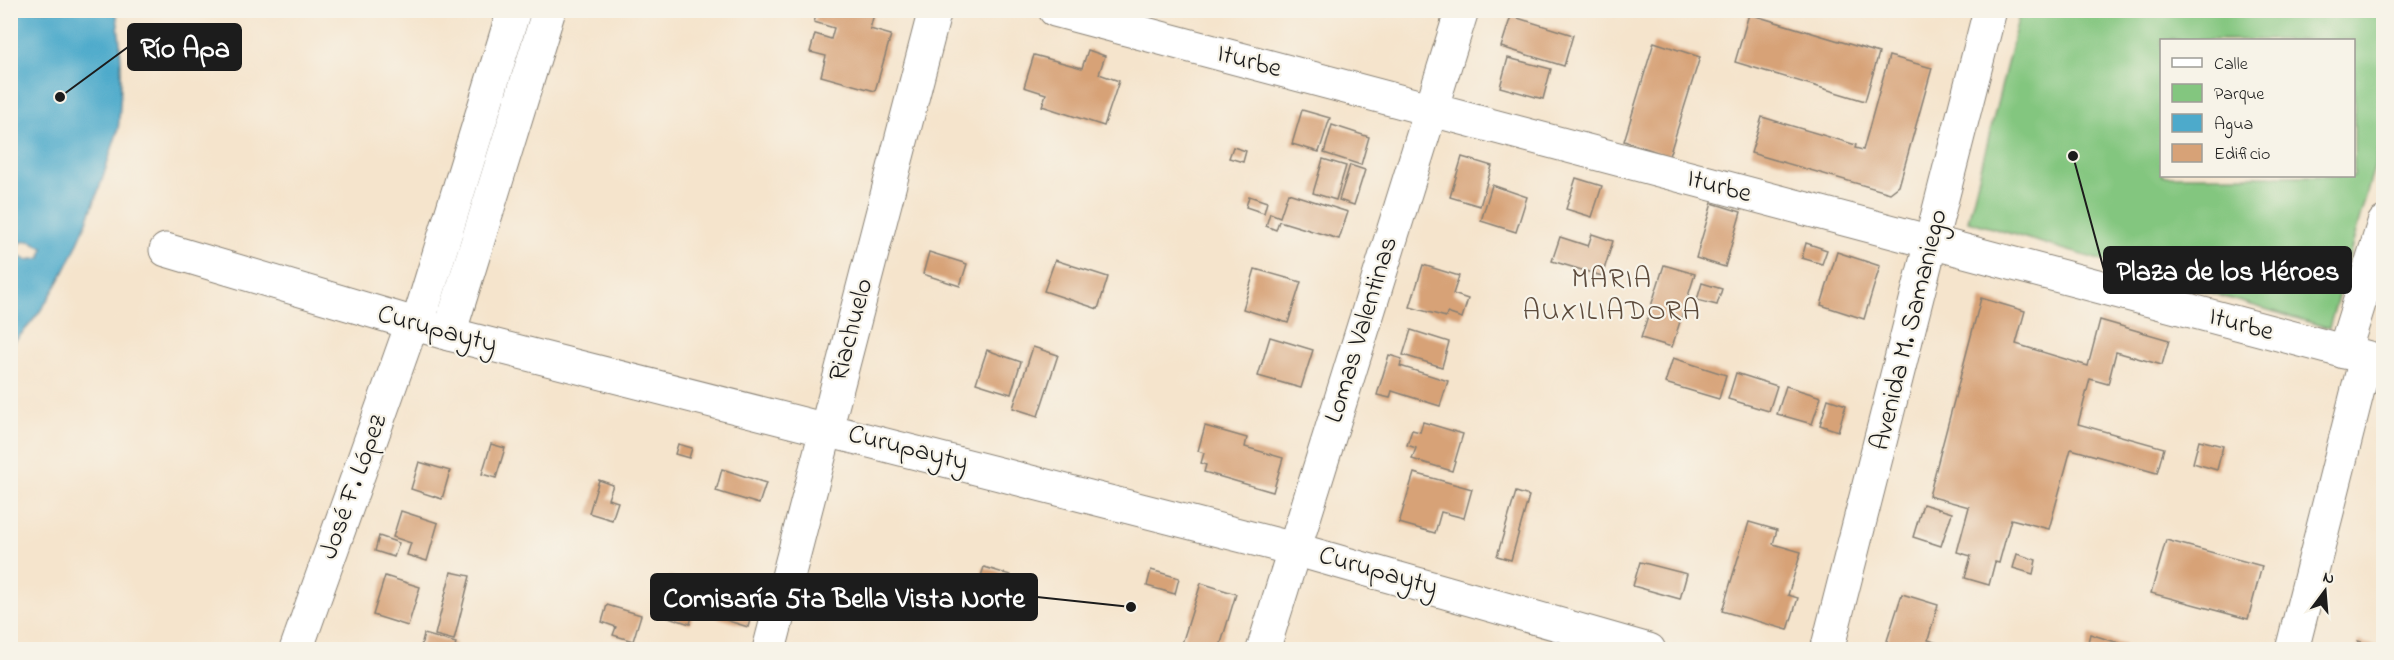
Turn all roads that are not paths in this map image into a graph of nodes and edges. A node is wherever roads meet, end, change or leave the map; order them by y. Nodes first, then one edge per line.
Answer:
1 (514, 10) edge
2 (549, 10) edge
3 (935, 10) edge
4 (1055, 10) edge
5 (1462, 10) edge
6 (1990, 10) edge
7 (1431, 110) junction
8 (2384, 223) edge
9 (1932, 244) junction
10 (166, 250) dead end
11 (414, 325) junction
12 (449, 334) junction
13 (2364, 357) edge
14 (826, 429) junction
15 (1294, 549) junction
16 (296, 650) edge
17 (769, 650) edge
18 (1263, 650) edge
19 (1649, 650) edge
20 (1827, 650) edge
21 (2292, 650) edge

1 - 11 street, José F. López
2 - 12 street
3 - 14 street, Riachuelo
4 - 7 street, Iturbe
5 - 7 street, Lomas Valentinas
6 - 9 street, Avenida M. Samaniego
7 - 9 street, Iturbe
7 - 15 street, Lomas Valentinas
8 - 13 street
9 - 13 street, Iturbe
9 - 20 street, Avenida M. Samaniego
10 - 11 street, Curupayty
11 - 12 street, Curupayty
11 - 16 street, José F. López
12 - 14 street, Curupayty
13 - 21 street
14 - 15 street, Curupayty
14 - 17 street, Riachuelo
15 - 18 street, Lomas Valentinas
15 - 19 street, Curupayty

